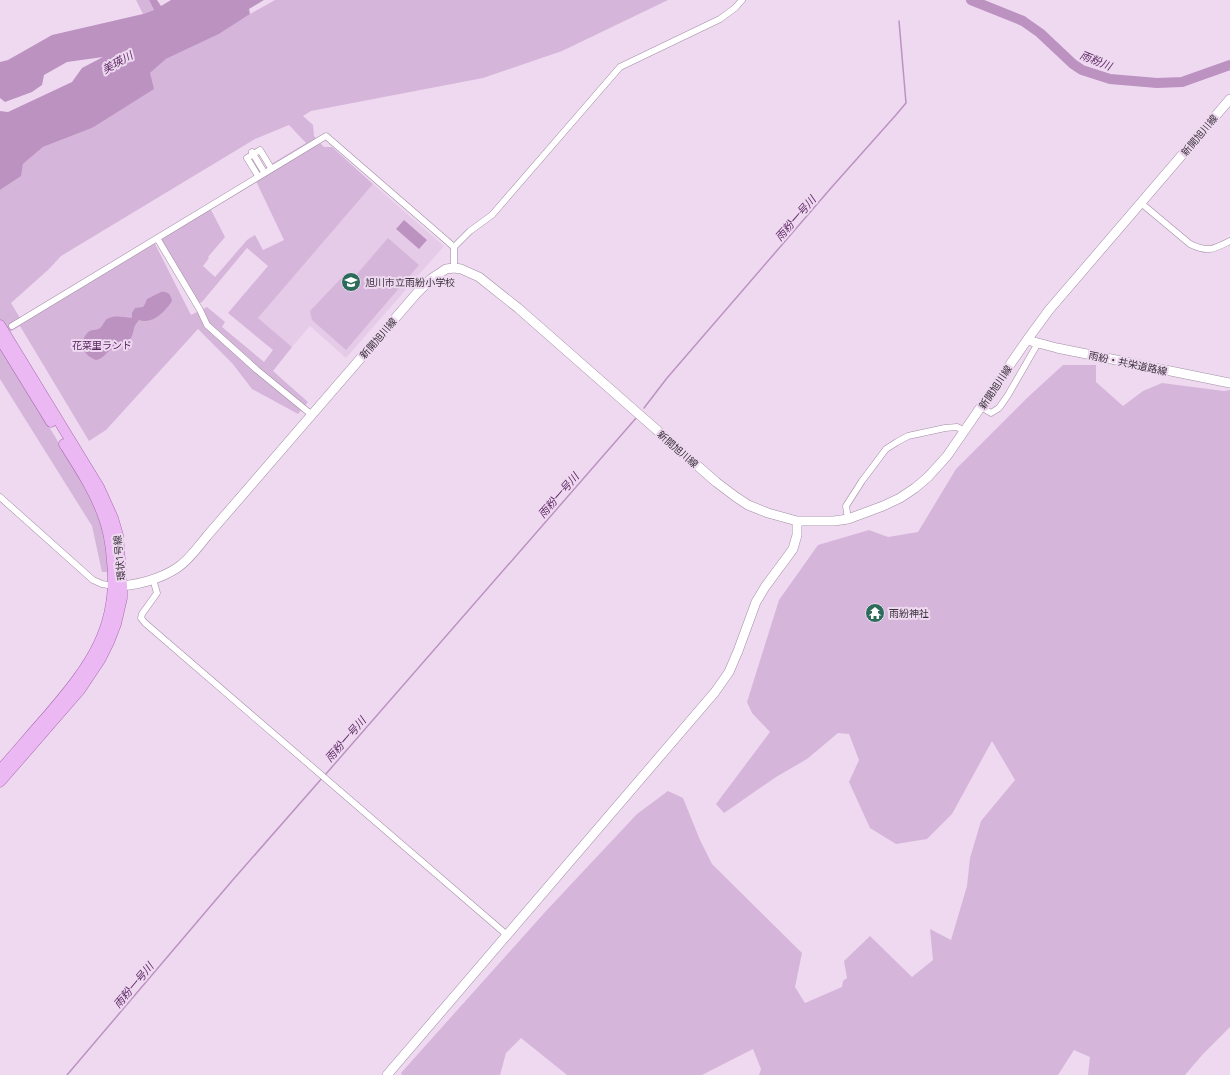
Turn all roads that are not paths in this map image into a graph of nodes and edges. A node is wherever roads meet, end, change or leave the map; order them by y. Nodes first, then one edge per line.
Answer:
1 (742, 0) edge
2 (1230, 99) edge
3 (254, 155) junction
4 (271, 168) junction
5 (264, 172) junction
6 (258, 176) junction
7 (1141, 203) junction
8 (157, 238) junction
9 (1230, 241) edge
10 (454, 247) junction
11 (454, 268) junction
12 (0, 325) edge
13 (12, 326) dead end
14 (0, 339) edge
15 (1027, 340) junction
16 (1038, 343) junction
17 (1230, 383) edge
18 (981, 407) junction
19 (312, 415) junction
20 (965, 431) junction
21 (0, 496) edge
22 (848, 519) junction
23 (797, 521) junction
24 (153, 579) junction
25 (118, 586) junction
26 (0, 770) edge
27 (0, 782) edge
28 (507, 935) junction
29 (387, 1075) edge

1 - 10 street
2 - 7 main road, 新開旭川線
3 - 4 street
3 - 5 street
3 - 6 street
4 - 5 street
4 - 10 street
5 - 6 street
6 - 8 street
7 - 9 street
7 - 15 main road, 新開旭川線
8 - 13 street
8 - 19 street
10 - 11 street
11 - 19 main road, 新開旭川線
11 - 23 main road, 新開旭川線
12 - 25 main road, 環状1号線
14 - 25 main road, 環状1号線
15 - 16 main road, 雨紛・共栄道路線
15 - 18 main road, 新開旭川線
16 - 17 main road, 雨紛・共栄道路線
16 - 18 street
18 - 20 main road, 新開旭川線
19 - 24 main road, 新開旭川線
20 - 22 main road, 新開旭川線
20 - 22 street
21 - 25 street
22 - 23 main road, 新開旭川線
23 - 28 main road
24 - 25 main road, 新開旭川線
24 - 28 street
25 - 26 main road, 環状1号線
25 - 27 main road, 環状1号線
28 - 29 main road

